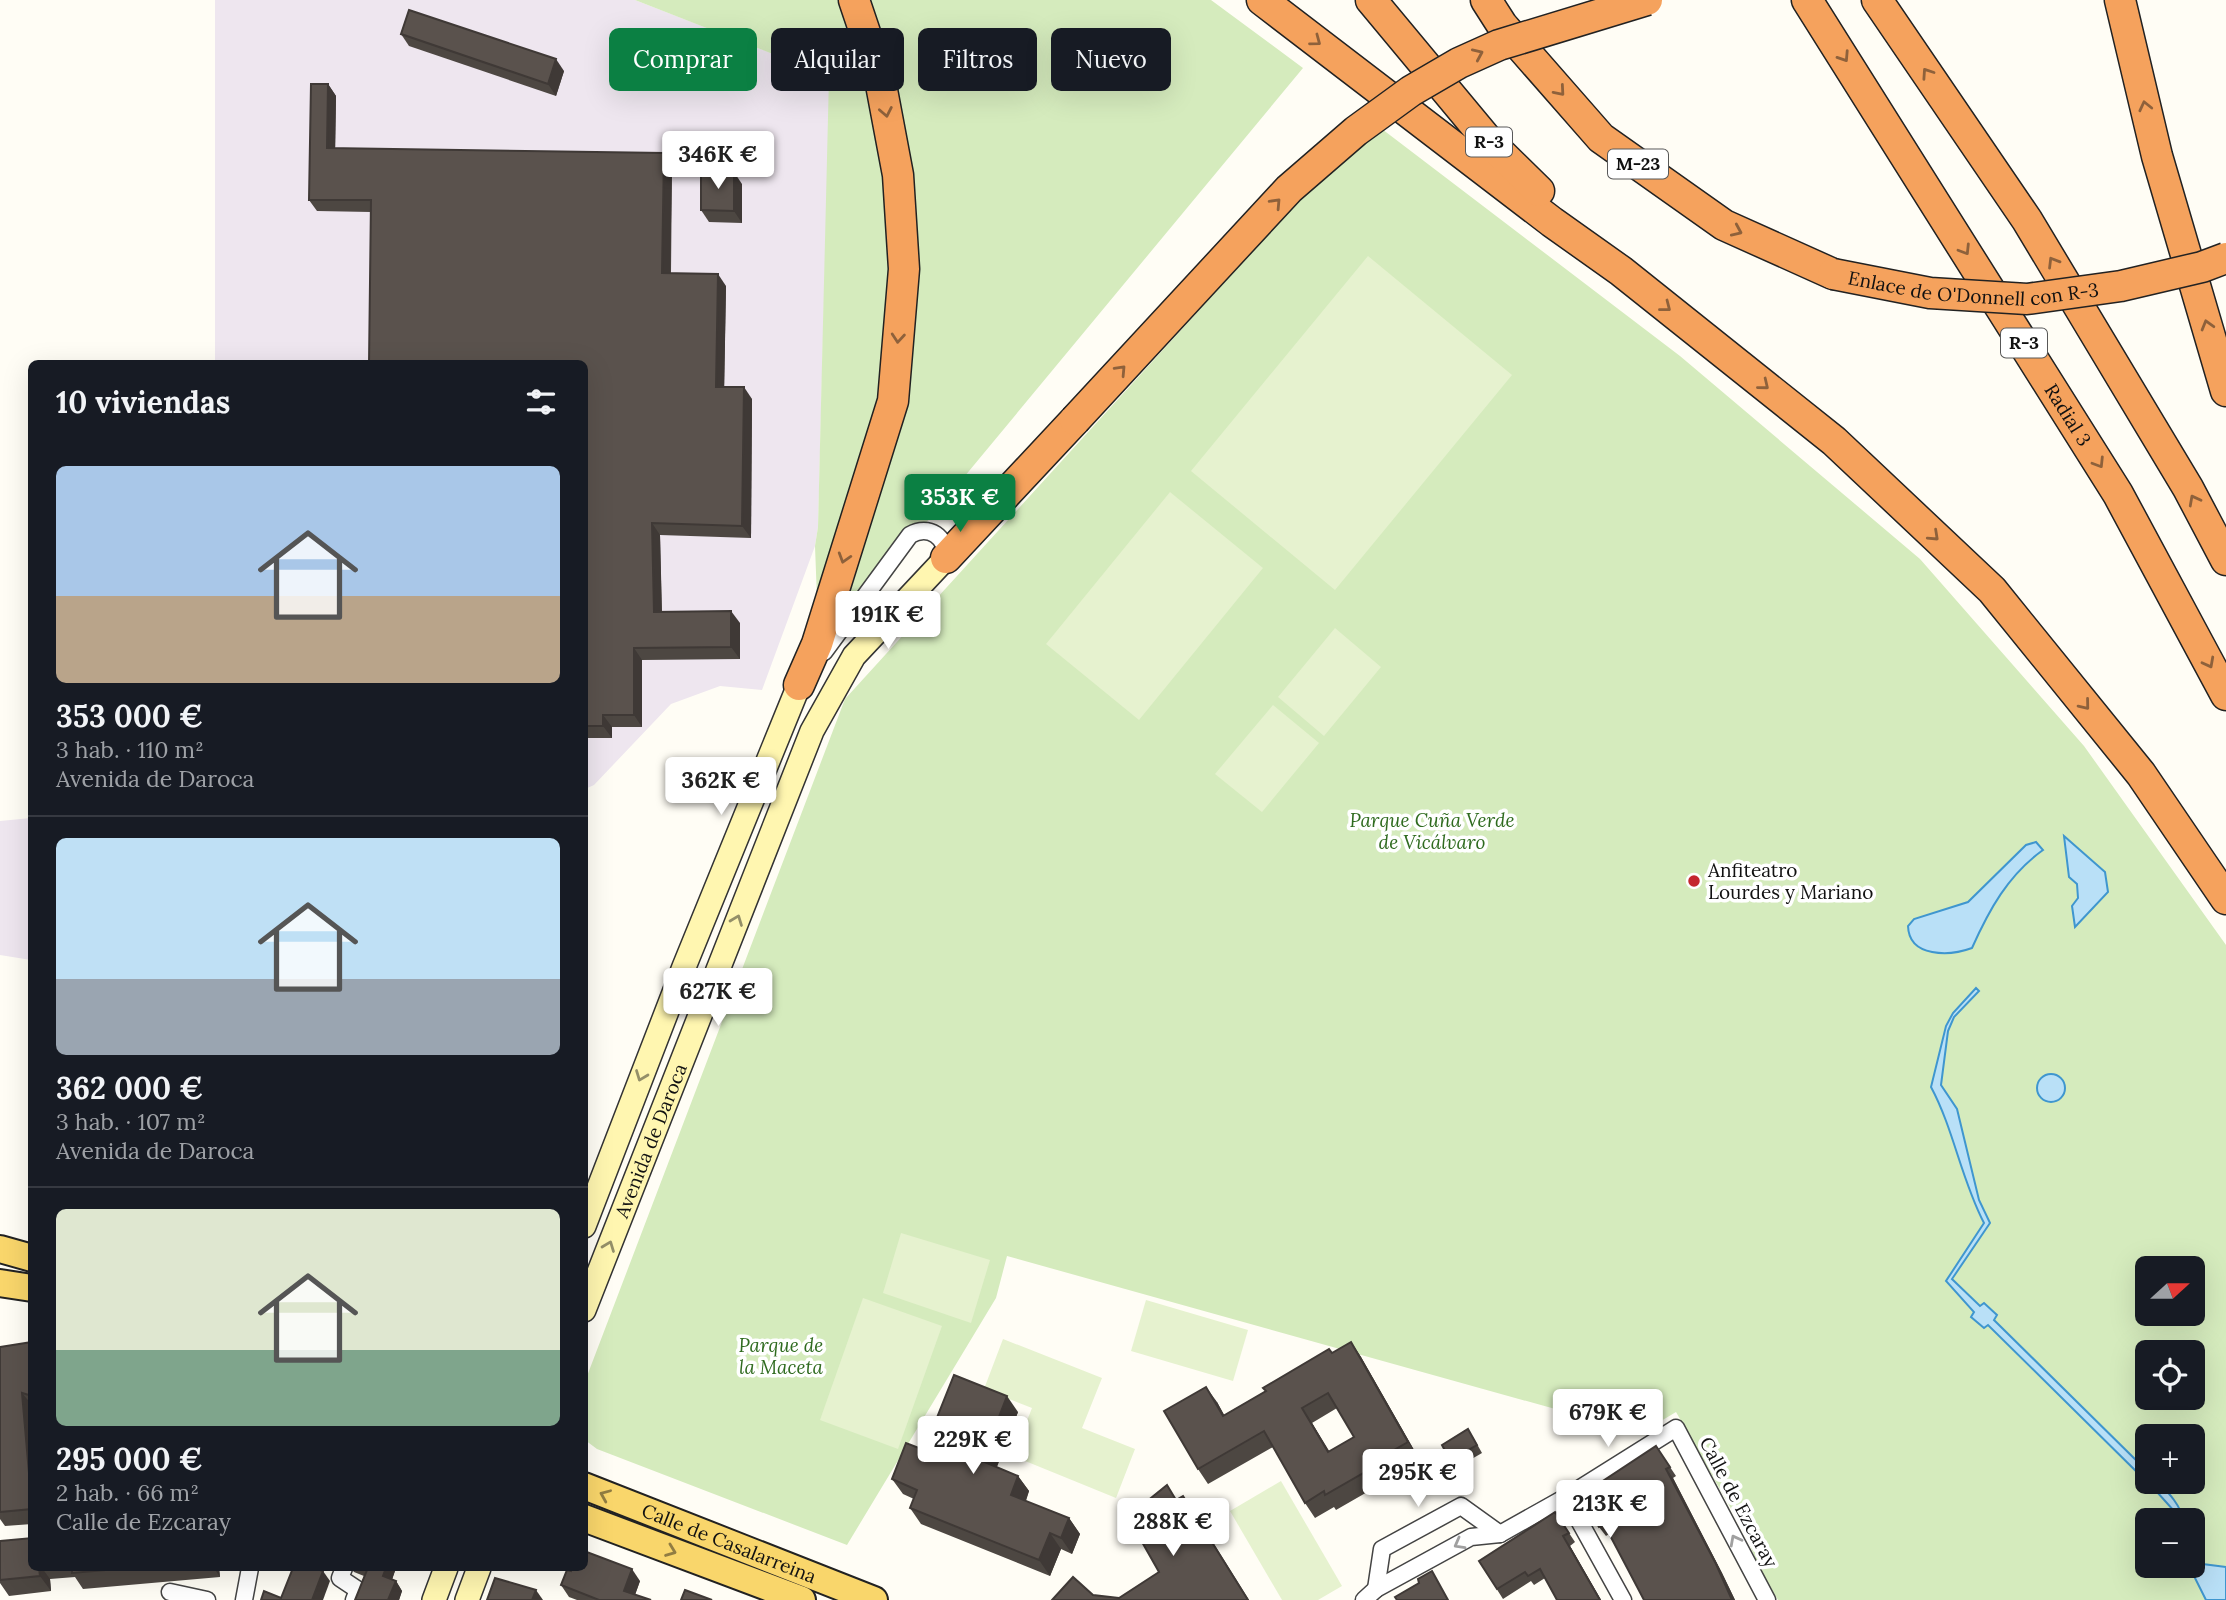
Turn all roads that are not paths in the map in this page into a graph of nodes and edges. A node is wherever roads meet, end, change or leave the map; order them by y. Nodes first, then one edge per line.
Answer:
1 (854, 0) edge
2 (1262, 0) edge
3 (1371, 0) edge
4 (1486, 0) edge
5 (1647, 0) edge
6 (1807, 0) edge
7 (1877, 0) edge
8 (2120, 0) edge
9 (2226, 258) edge
10 (1621, 271) junction
11 (2226, 391) edge
12 (946, 558) junction
13 (2226, 560) edge
14 (799, 685) junction
15 (2226, 695) edge
16 (2226, 899) edge
17 (588, 1216) edge
18 (0, 1250) edge
19 (28, 1257) edge
20 (0, 1283) edge
21 (28, 1287) edge
22 (588, 1300) edge
23 (588, 1488) edge
24 (1566, 1497) junction
25 (588, 1520) edge
26 (1500, 1534) junction
27 (249, 1571) edge
28 (343, 1571) edge
29 (445, 1571) edge
30 (478, 1571) edge
31 (170, 1592) dead end
32 (1370, 1595) edge
33 (207, 1600) edge
34 (244, 1600) edge
35 (354, 1600) edge
36 (434, 1600) edge
37 (467, 1600) edge
38 (802, 1600) edge
39 (874, 1600) edge
40 (1623, 1600) edge
41 (1767, 1600) edge

1 -> 14 highway
2 -> 10 highway
3 - 10 highway, R-3
4 -> 9 highway, Enlace de O'Donnell con R-3 / M-23, bridge
12 -> 5 highway, bridge
6 -> 15 highway, Radial 3 / R-3
13 -> 7 highway
11 -> 8 highway
10 -> 16 highway, R-3
12 - 14 street, Avenida de Daroca
22 -> 12 main road, Avenida de Daroca
14 -> 17 main road, Avenida de Daroca
18 - 19 main road
20 - 21 main road
39 -> 23 main road, Calle de Casalarreina
24 - 26 street, Calle de Ezcaray
24 - 40 street
41 -> 24 street, Calle de Ezcaray
25 -> 38 main road, Calle de Casalarreina
26 -> 32 street, Calle de Ezcaray
26 - 32 street, Calle de Ezcaray
27 - 34 street
28 - 35 street
29 - 36 main road
30 - 37 main road
31 - 33 street

